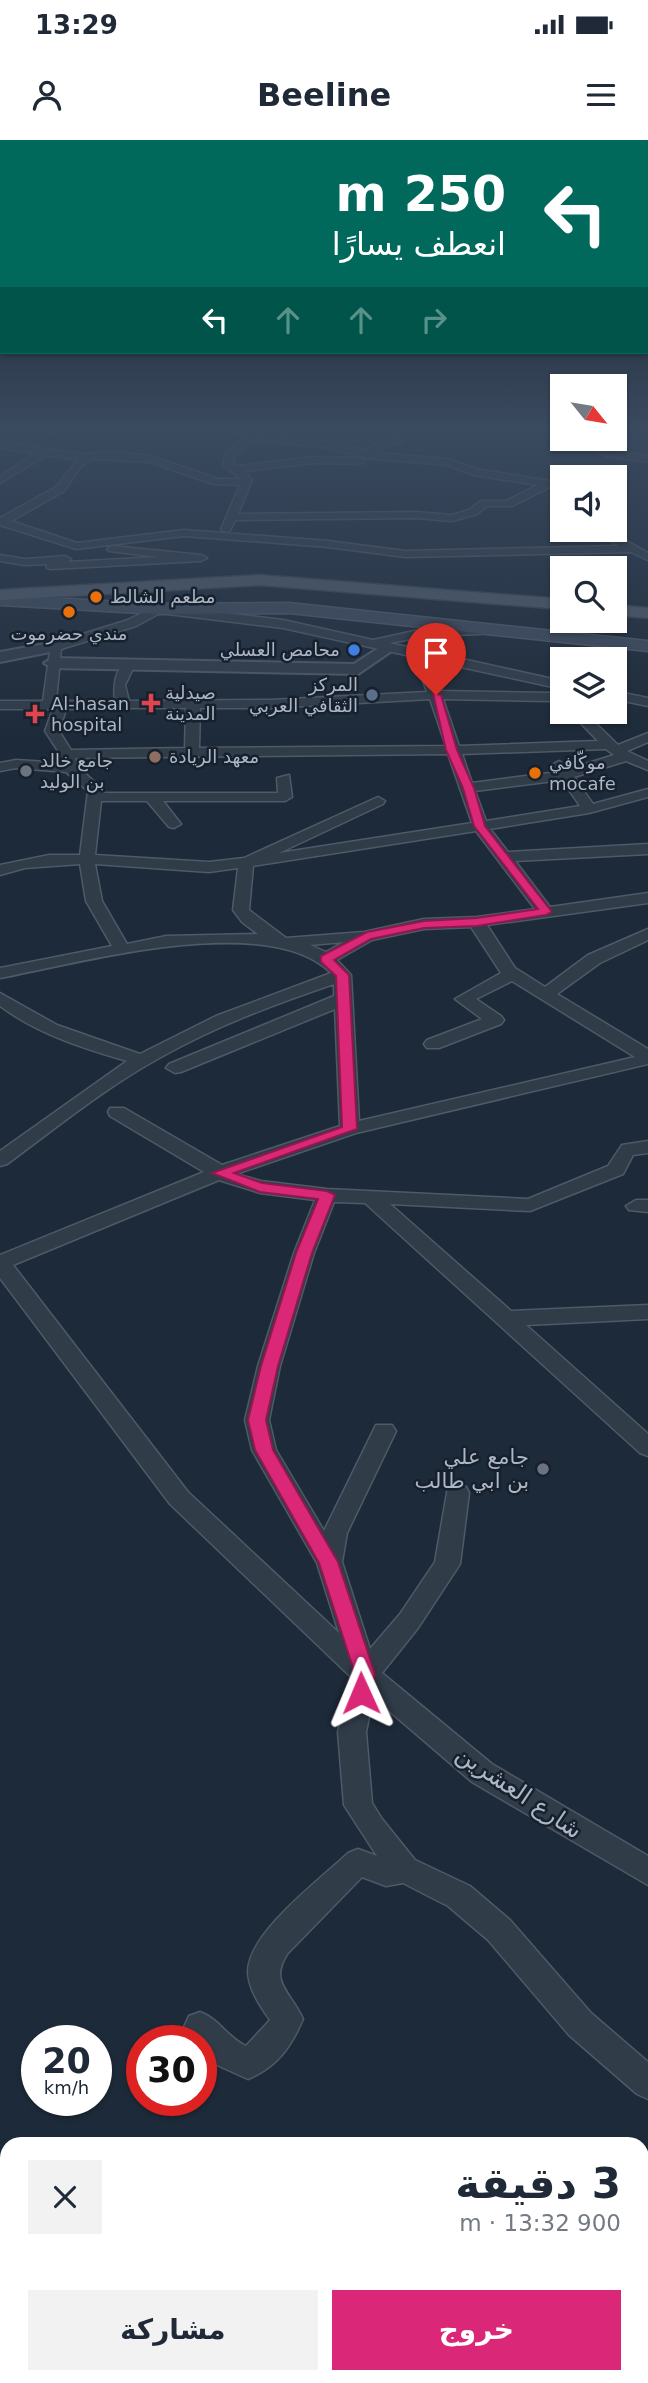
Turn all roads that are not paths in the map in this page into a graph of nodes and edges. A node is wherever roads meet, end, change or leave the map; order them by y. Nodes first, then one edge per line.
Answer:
1 (32, 532) edge
2 (200, 534) junction
3 (224, 534) joint
4 (618, 542) edge
5 (76, 546) junction
6 (632, 550) junction
7 (140, 552) junction
8 (648, 557) edge
9 (0, 558) edge
10 (201, 558) junction
11 (51, 566) dead end
12 (202, 580) junction
13 (0, 592) edge
14 (550, 601) edge
15 (550, 601) edge
16 (0, 603) edge
17 (627, 608) edge
18 (158, 609) junction
19 (648, 610) edge
20 (480, 630) junction
21 (381, 646) junction
22 (648, 646) edge
23 (420, 652) junction
24 (54, 655) junction
25 (0, 657) edge
26 (129, 664) junction
27 (627, 686) edge
28 (648, 687) edge
29 (550, 690) edge
30 (550, 693) edge
31 (436, 695) junction
32 (627, 698) edge
33 (648, 702) edge
34 (55, 704) junction
35 (0, 705) edge
36 (193, 705) junction
37 (123, 706) junction
38 (589, 724) edge
39 (648, 737) edge
40 (552, 748) junction
41 (192, 750) junction
42 (451, 750) junction
43 (617, 751) junction
44 (68, 761) junction
45 (648, 766) edge
46 (0, 767) edge
47 (566, 775) junction
48 (284, 778) dead end
49 (468, 788) junction
50 (648, 793) edge
51 (94, 797) junction
52 (151, 797) junction
53 (232, 797) junction
54 (378, 801) dead end
55 (589, 809) junction
56 (480, 826) junction
57 (648, 849) edge
58 (505, 857) junction
59 (87, 861) junction
60 (246, 863) junction
61 (0, 870) edge
62 (648, 898) edge
63 (546, 912) junction
64 (477, 922) junction
65 (648, 934) edge
66 (367, 936) junction
67 (279, 941) junction
68 (122, 950) junction
69 (326, 959) junction
70 (0, 973) edge
71 (513, 974) junction
72 (342, 975) junction
73 (546, 994) junction
74 (0, 998) edge
75 (343, 999) junction
76 (433, 1044) dead end
77 (648, 1058) edge
78 (142, 1060) junction
79 (175, 1068) dead end
80 (117, 1112) dead end
81 (349, 1129) junction
82 (648, 1147) edge
83 (0, 1160) edge
84 (219, 1173) junction
85 (327, 1195) junction
86 (370, 1198) junction
87 (0, 1263) edge
88 (648, 1312) edge
89 (506, 1319) junction
90 (384, 1431) dead end
91 (648, 1447) edge
92 (457, 1493) dead end
93 (329, 1562) junction
94 (365, 1674) junction
95 (405, 1869) junction
96 (648, 1872) edge
97 (217, 2043) edge
98 (648, 2083) edge

1 - 5 street
2 - 3 street
2 - 5 street
2 - 10 street
3 - 6 street
4 - 6 street
5 - 7 street
6 - 8 street
7 - 9 street
7 - 10 street
10 - 11 street
10 - 12 street
12 - 13 main road
12 - 14 main road
13 - 15 main road
16 - 18 main road
17 - 19 main road
18 - 20 main road
18 - 21 street
18 - 24 street
20 - 21 street
20 - 22 main road
21 - 23 street
21 - 26 street
23 - 29 street
23 - 31 street
24 - 25 street
24 - 26 street
24 - 34 street
26 - 37 street
27 - 28 street
30 - 31 street
31 - 36 street
31 - 42 street
32 - 33 street
34 - 35 street
34 - 37 street
34 - 44 street
36 - 37 street
36 - 41 street
38 - 43 street
39 - 43 street
40 - 42 street
40 - 43 street
40 - 47 street
41 - 42 street
41 - 44 street
42 - 49 street
43 - 45 street
43 - 47 street
44 - 46 street
44 - 51 street
47 - 49 street
47 - 55 street
48 - 53 street
49 - 56 street
50 - 55 street
51 - 52 street
51 - 59 street
52 - 53 street
52 - 53 street
54 - 60 street
55 - 56 street
56 - 58 street
56 - 60 street
57 - 58 street
58 - 63 street
59 - 60 street
59 - 61 street
59 - 68 street
60 - 67 street
62 - 63 street
63 - 64 street
64 - 66 street
64 - 71 street
65 - 73 street
66 - 67 street
66 - 69 street
67 - 68 street
67 - 69 street
68 - 70 street
69 - 72 street
71 - 73 street
71 - 76 street
72 - 75 street
72 - 78 street
73 - 77 street
74 - 78 street
75 - 79 street
75 - 81 street
77 - 81 street
78 - 83 street
80 - 84 street
81 - 84 street
82 - 86 street
84 - 85 street
84 - 87 street
85 - 86 street
85 - 93 street
86 - 89 street
87 - 94 street, شارع العشرين
88 - 89 street
89 - 91 street
90 - 93 street
92 - 94 street
93 - 94 street
94 - 95 street
94 - 96 street, شارع العشرين
95 - 97 street
95 - 98 street

